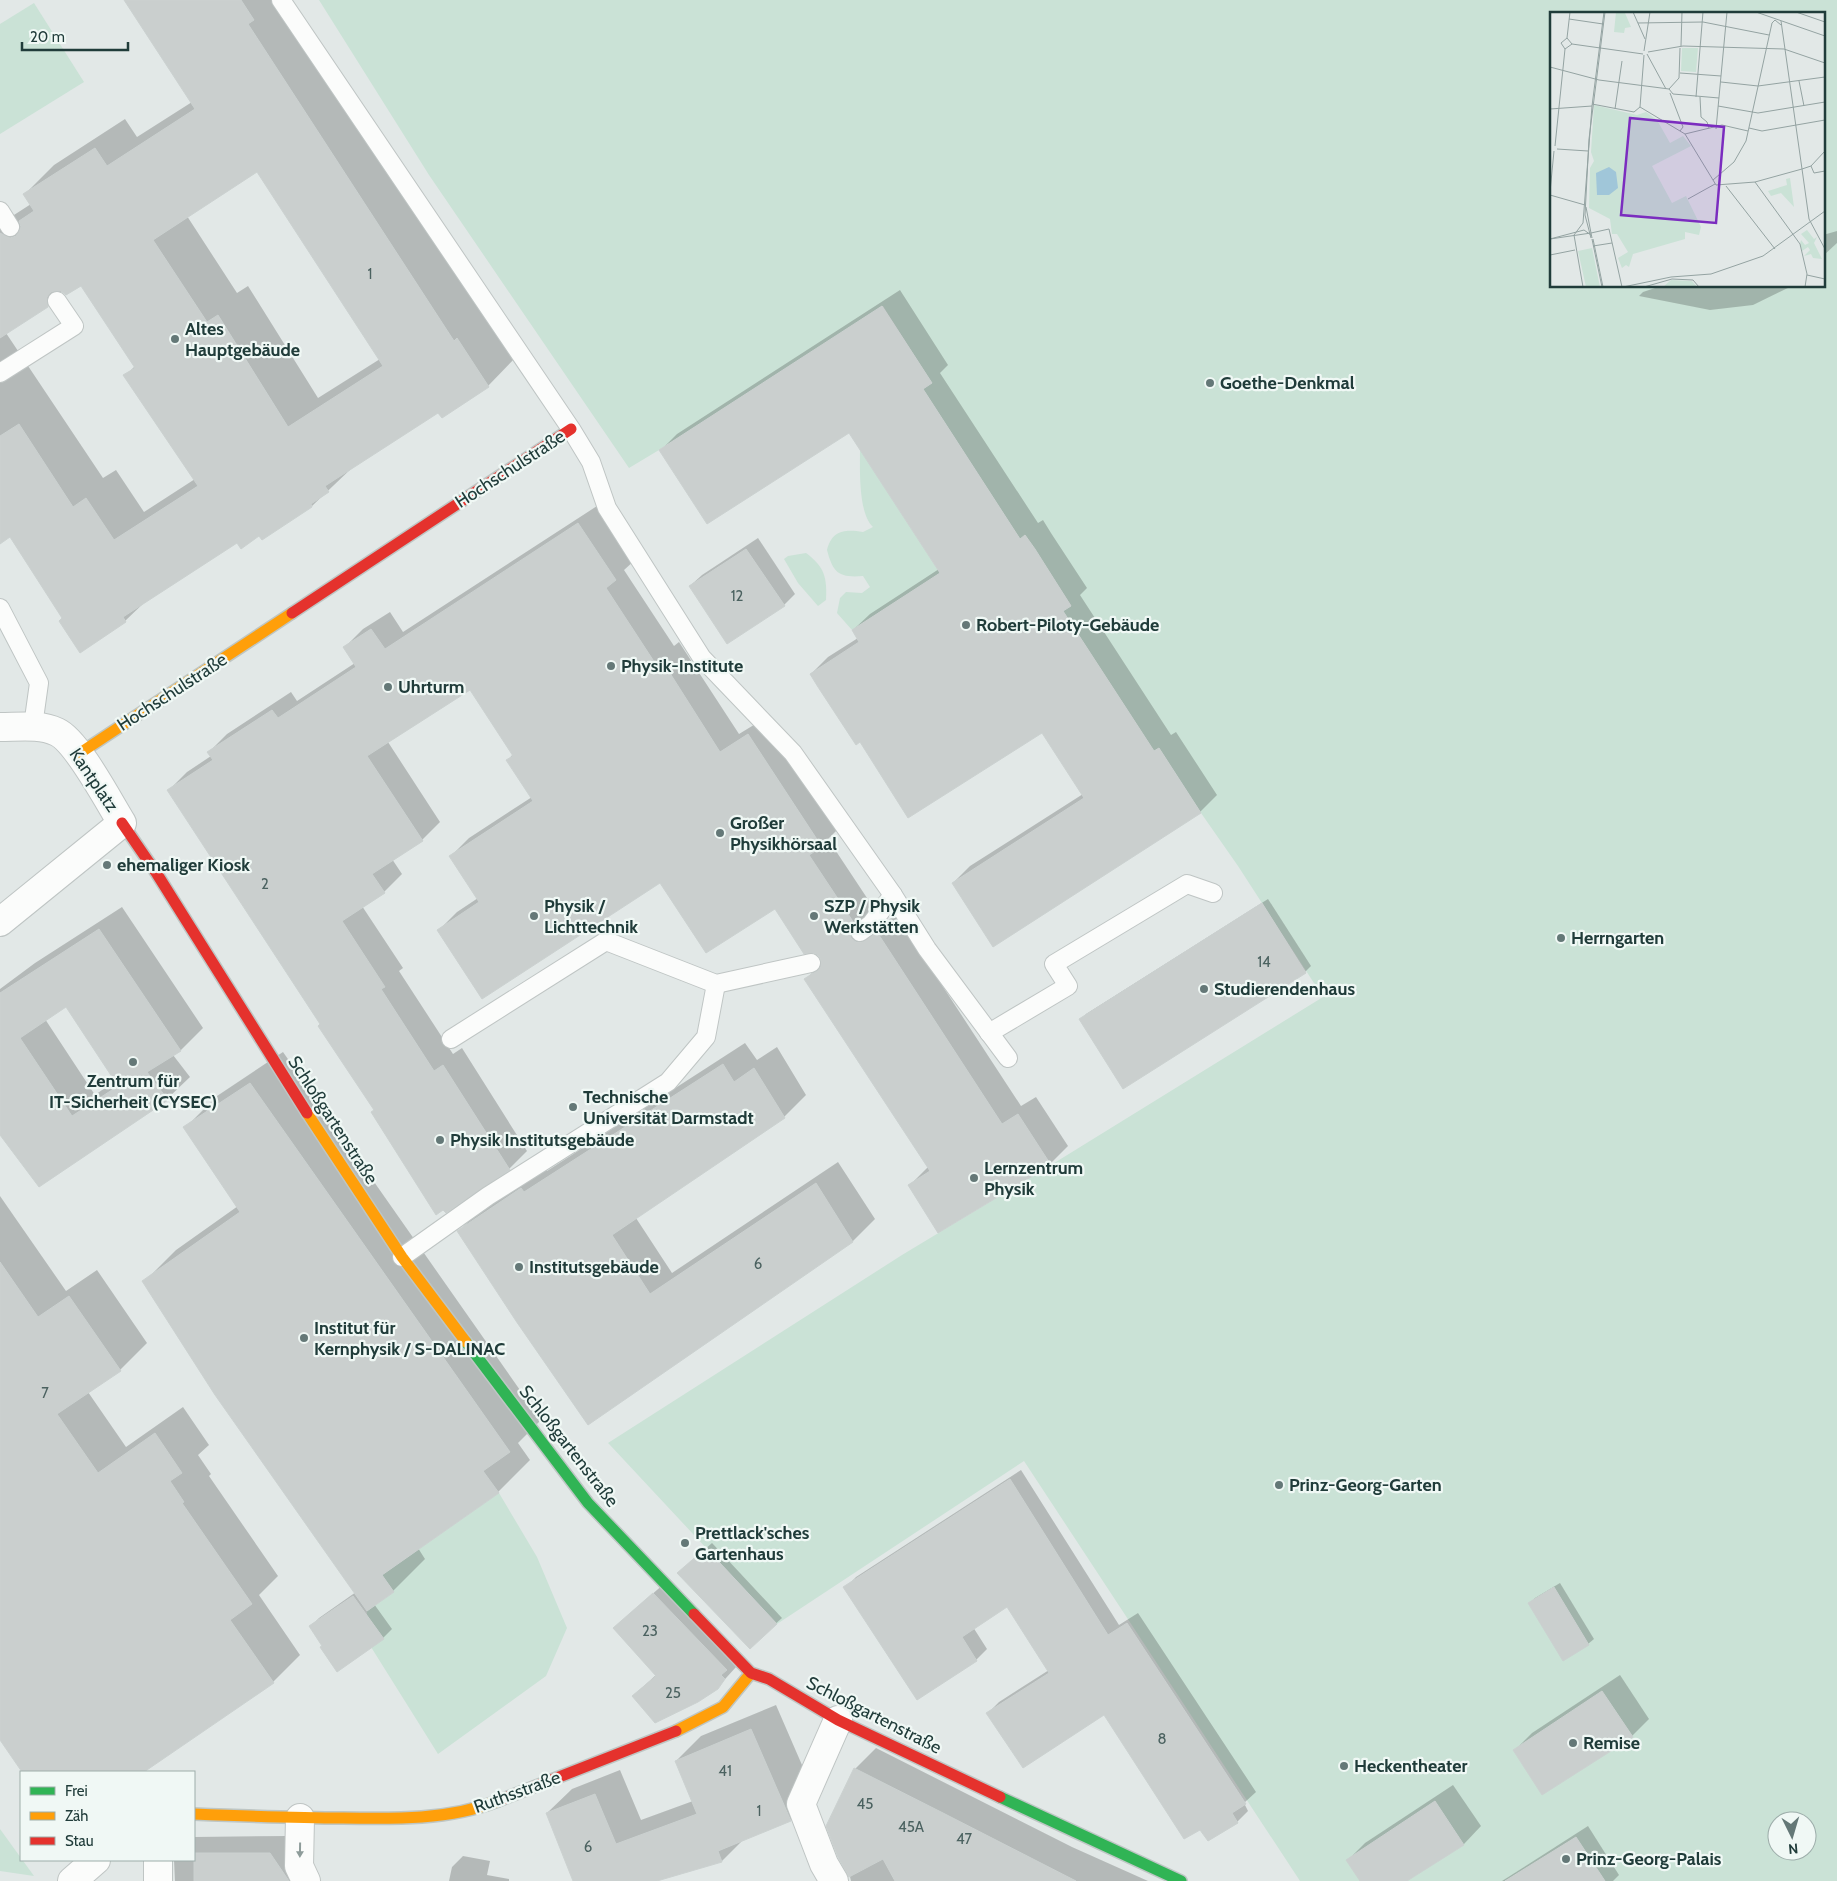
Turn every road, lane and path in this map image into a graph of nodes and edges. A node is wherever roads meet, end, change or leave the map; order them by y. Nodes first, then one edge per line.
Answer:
1 (281, 0) edge
2 (0, 211) edge
3 (10, 227) dead end
4 (57, 301) dead end
5 (0, 373) edge
6 (571, 429) junction
7 (0, 608) edge
8 (33, 726) junction
9 (0, 727) edge
10 (80, 753) junction
11 (122, 822) junction
12 (1213, 894) dead end
13 (892, 895) junction
14 (0, 922) edge
15 (860, 932) dead end
16 (810, 963) dead end
17 (716, 984) junction
18 (989, 1032) junction
19 (451, 1039) dead end
20 (1008, 1058) dead end
21 (402, 1257) junction
22 (751, 1673) junction
23 (838, 1720) junction
24 (195, 1814) edge
25 (300, 1818) junction
26 (95, 1861) edge
27 (158, 1861) edge
28 (72, 1881) edge
29 (158, 1881) edge
30 (306, 1881) edge
31 (834, 1881) edge
32 (1181, 1881) edge

1 - 6 lane, Hochschulstraße
2 - 3 lane
4 - 5 lane
6 - 10 street, Hochschulstraße
6 - 13 lane
7 - 8 lane
8 - 9 street, Kantplatz
8 - 10 street, Kantplatz
10 - 11 street, Kantplatz
11 - 14 street, Kantplatz
11 - 21 street, Schloßgartenstraße
12 - 18 lane
13 - 15 lane
13 - 18 lane
16 - 17 lane
17 - 19 lane
17 - 21 lane
18 - 20 lane
21 - 22 street, Schloßgartenstraße
22 - 23 street, Schloßgartenstraße
22 - 25 street, Ruthsstraße
23 - 31 street
23 - 32 street, Schloßgartenstraße
24 - 25 street, Ruthsstraße
25 -> 30 street
26 - 28 street
27 - 29 street

